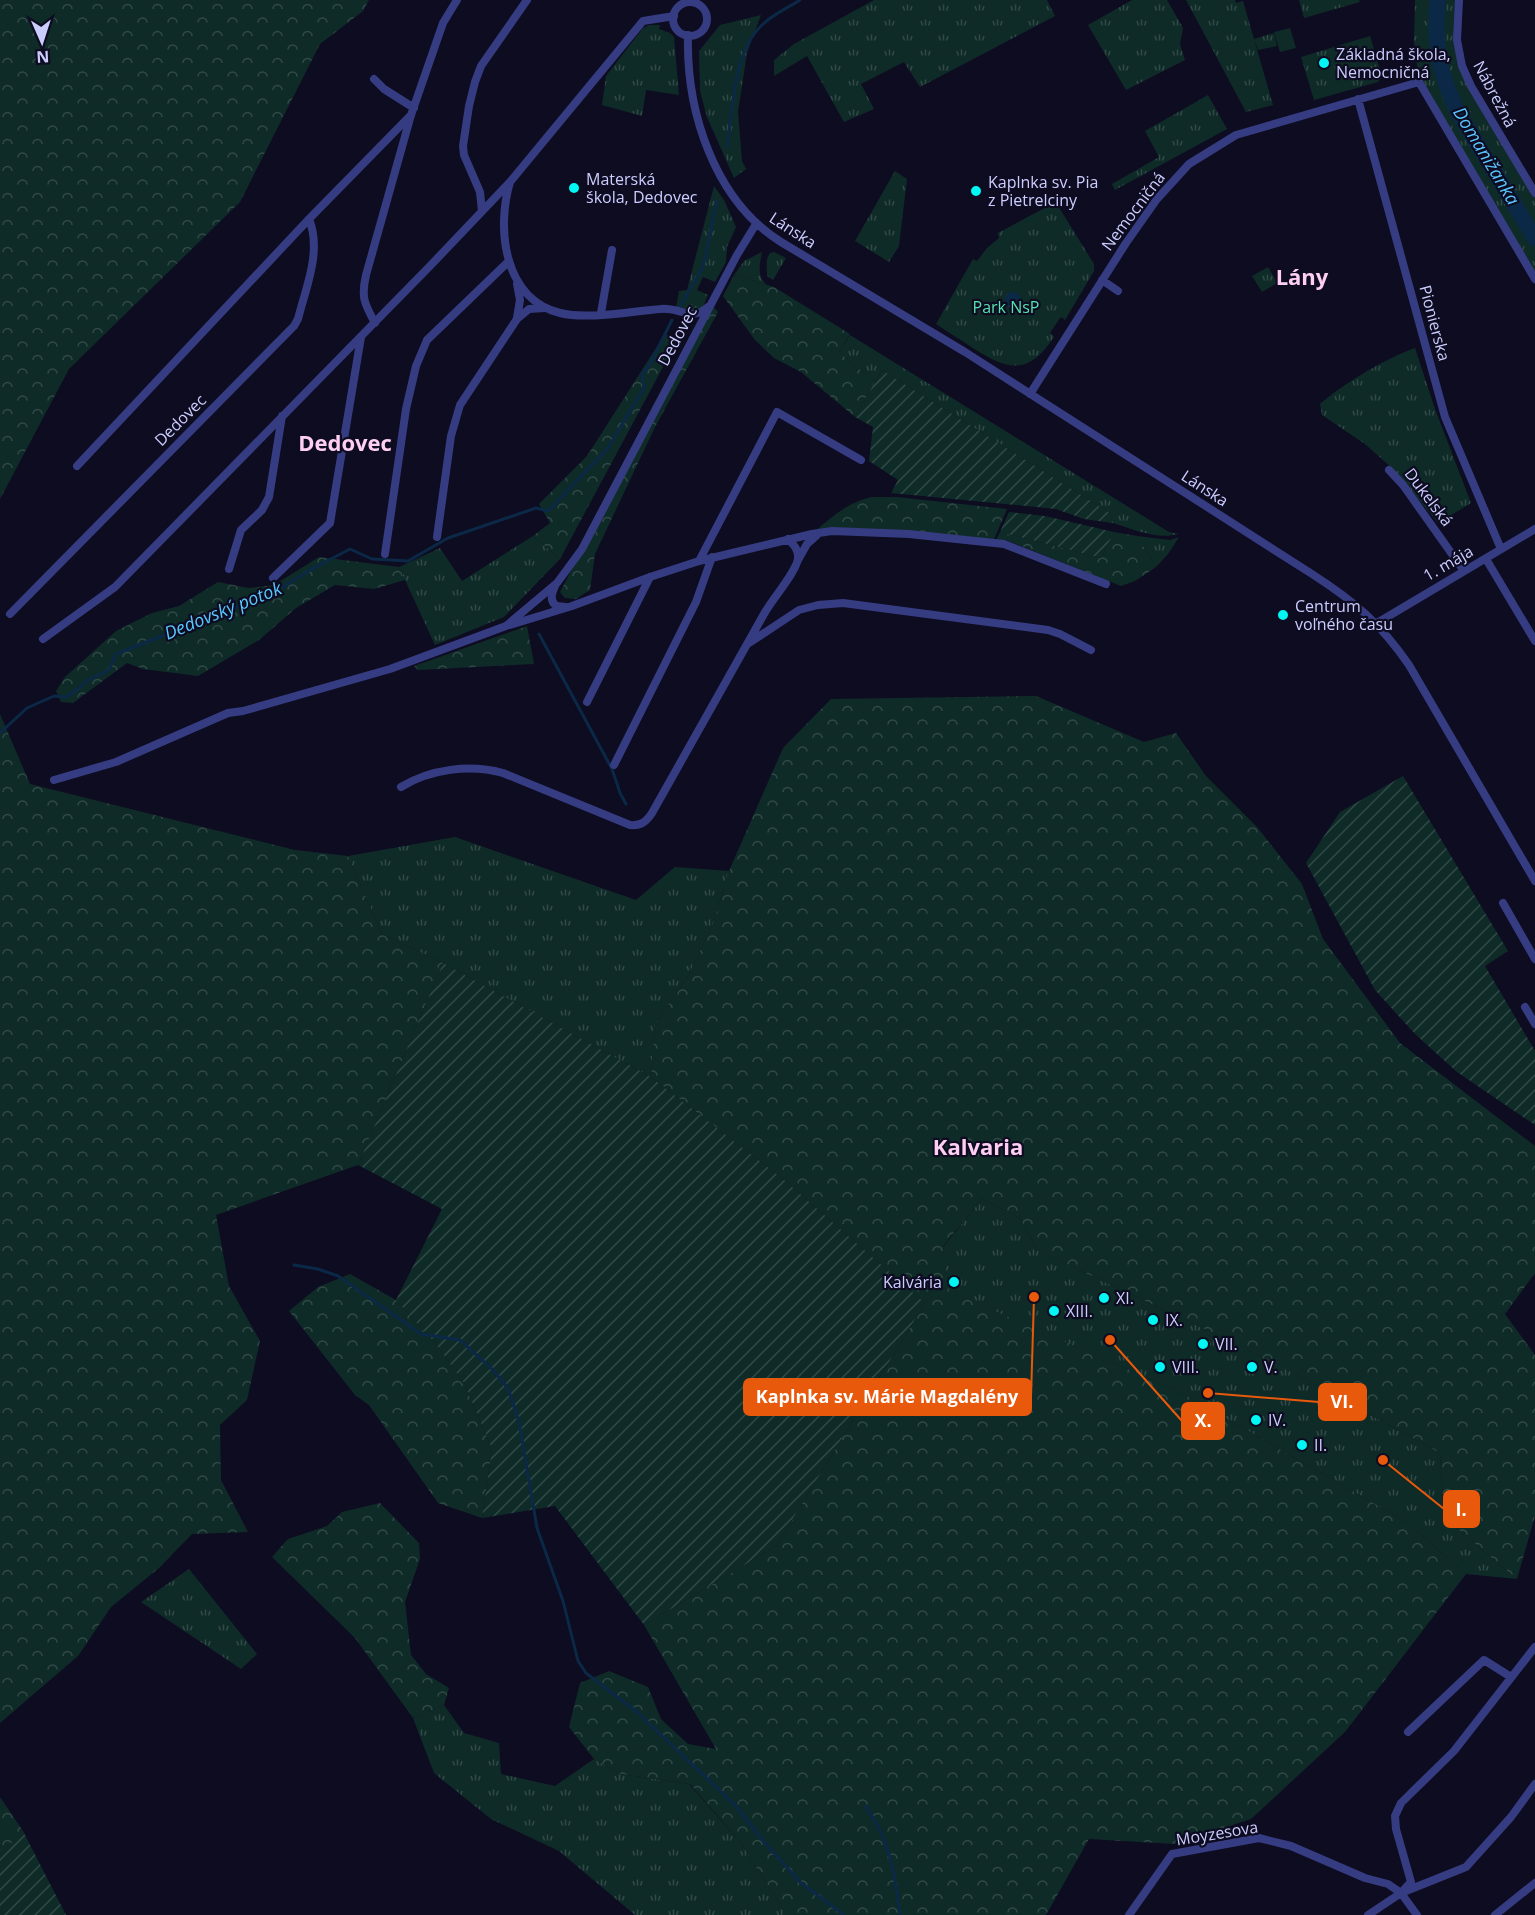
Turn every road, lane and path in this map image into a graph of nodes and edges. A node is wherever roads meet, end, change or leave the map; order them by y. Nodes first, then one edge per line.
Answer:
1 (457, 0) edge
2 (527, 0) edge
3 (1459, 0) edge
4 (688, 1) edge
5 (674, 16) junction
6 (688, 35) junction
7 (374, 79) dead end
8 (1358, 99) junction
9 (412, 111) junction
10 (381, 144) junction
11 (399, 157) junction
12 (510, 182) junction
13 (1535, 193) edge
14 (482, 211) junction
15 (309, 219) junction
16 (756, 224) junction
17 (612, 250) dead end
18 (508, 262) junction
19 (1535, 279) edge
20 (516, 280) junction
21 (1102, 280) junction
22 (1118, 291) dead end
23 (711, 304) junction
24 (548, 309) junction
25 (601, 314) junction
26 (517, 318) junction
27 (375, 323) junction
28 (361, 337) junction
29 (1030, 394) junction
30 (282, 416) junction
31 (861, 460) dead end
32 (77, 466) dead end
33 (1389, 470) dead end
34 (1535, 530) edge
35 (832, 531) junction
36 (437, 537) dead end
37 (788, 539) junction
38 (1501, 549) junction
39 (385, 554) dead end
40 (712, 557) junction
41 (1486, 559) junction
42 (699, 561) junction
43 (796, 565) junction
44 (229, 569) dead end
45 (1464, 571) junction
46 (650, 577) junction
47 (273, 578) dead end
48 (557, 583) junction
49 (1106, 584) dead end
50 (572, 606) junction
51 (10, 614) dead end
52 (1377, 623) junction
53 (506, 626) junction
54 (43, 639) dead end
55 (1535, 641) edge
56 (750, 643) junction
57 (1091, 650) dead end
58 (587, 702) dead end
59 (614, 765) dead end
60 (54, 780) dead end
61 (401, 787) dead end
62 (1535, 881) edge
63 (1503, 903) dead end
64 (1535, 958) edge
65 (1525, 1008) dead end
66 (1535, 1024) edge
67 (1535, 1647) edge
68 (1511, 1677) junction
69 (1408, 1732) dead end
70 (1535, 1784) edge
71 (1535, 1884) edge
72 (1401, 1893) junction
73 (1129, 1915) edge
74 (1368, 1915) edge
75 (1417, 1915) edge
76 (1495, 1915) edge

1 - 9 street
2 - 14 street
3 - 13 street, Nábrežná
4 - 5 street
4 - 6 street
5 - 6 street
5 - 12 street, Dedovec
6 - 16 street
7 - 9 street
8 - 19 street, Nemocničná
8 - 21 street, Nemocničná
8 - 38 street, Pionierska
9 - 10 street
9 - 11 street
10 - 11 street
10 - 15 street
11 - 27 street
12 - 14 street, Dedovec
12 - 18 street, Dedovec
14 - 27 street, Dedovec
15 - 32 street
15 - 51 street, Dedovec
16 - 23 street, Dedovec
16 - 29 street, Lánska
17 - 25 street
18 - 20 street, Dedovec
18 - 39 street
20 - 24 street, Dedovec
20 - 26 street
21 - 22 street
21 - 29 street, Nemocničná
23 - 25 street, Dedovec
23 - 48 street, Dedovec
24 - 25 street, Dedovec
24 - 26 street
26 - 36 street
27 - 28 street, Dedovec
28 - 30 street, Dedovec
28 - 47 street
29 - 52 street, Lánska
30 - 44 street
30 - 54 street, Dedovec
31 - 42 street
33 - 45 street, Dukelská
34 - 38 street, 1. mája
35 - 37 street, Dedovec
35 - 43 street
35 - 49 street, Dedovec
37 - 40 street, Dedovec
37 - 43 street
38 - 41 street, 1. mája
40 - 42 street, Dedovec
40 - 59 street
41 - 45 street, 1. mája
41 - 55 street
42 - 46 street, Dedovec
43 - 56 street
45 - 52 street, 1. mája
46 - 50 street, Dedovec
46 - 58 street
48 - 50 street
48 - 53 street, Dedovec
50 - 53 street, Dedovec
52 - 62 street, Lánska
53 - 60 street, Dedovec
56 - 57 street
56 - 61 street
63 - 64 street
65 - 66 street
67 - 68 street
68 - 69 street
68 - 72 street
70 - 72 street
71 - 76 street
72 - 73 street, Moyzesova
72 - 74 street
72 - 75 street, Moyzesova

